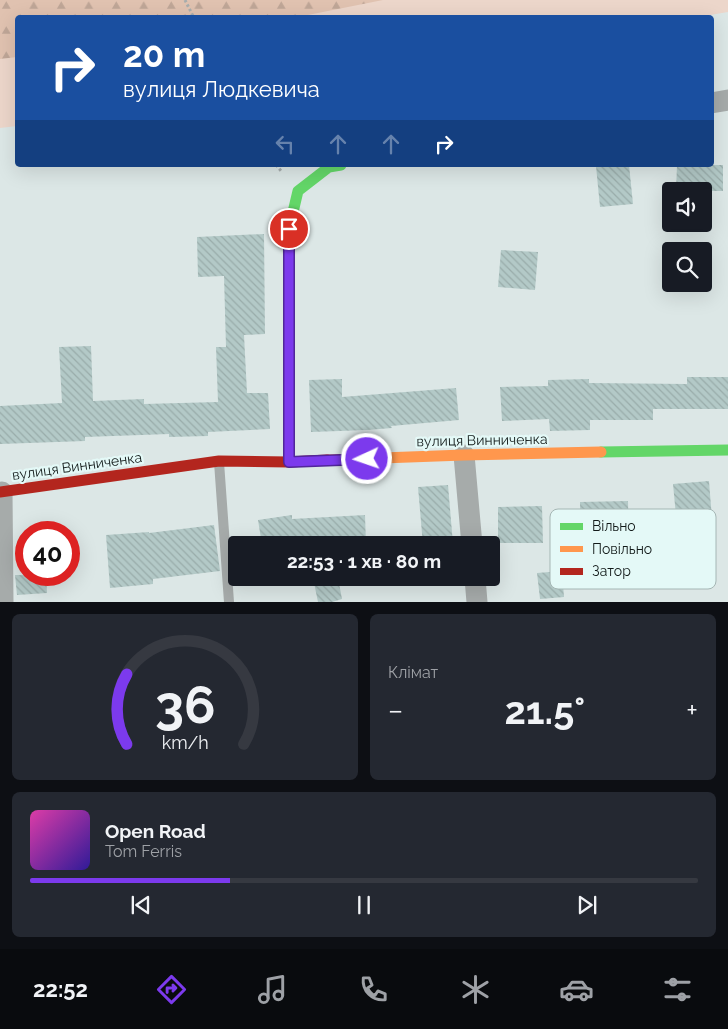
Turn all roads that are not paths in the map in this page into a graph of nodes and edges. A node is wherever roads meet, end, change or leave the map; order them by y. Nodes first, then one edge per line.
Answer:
1 (728, 100) edge
2 (714, 102) edge
3 (329, 167) edge
4 (728, 450) edge
5 (464, 455) junction
6 (219, 461) junction
7 (289, 462) junction
8 (1, 492) edge
9 (471, 536) edge
10 (476, 586) edge
11 (3, 602) edge
12 (229, 602) edge
13 (477, 602) edge

1 - 2 street
3 - 7 street
4 - 5 street, вулиця Винниченка
5 - 7 street, вулиця Винниченка
5 - 9 street
6 - 7 street, вулиця Винниченка
6 - 8 street, вулиця Винниченка
6 - 12 lane
8 - 11 street
10 - 13 street

